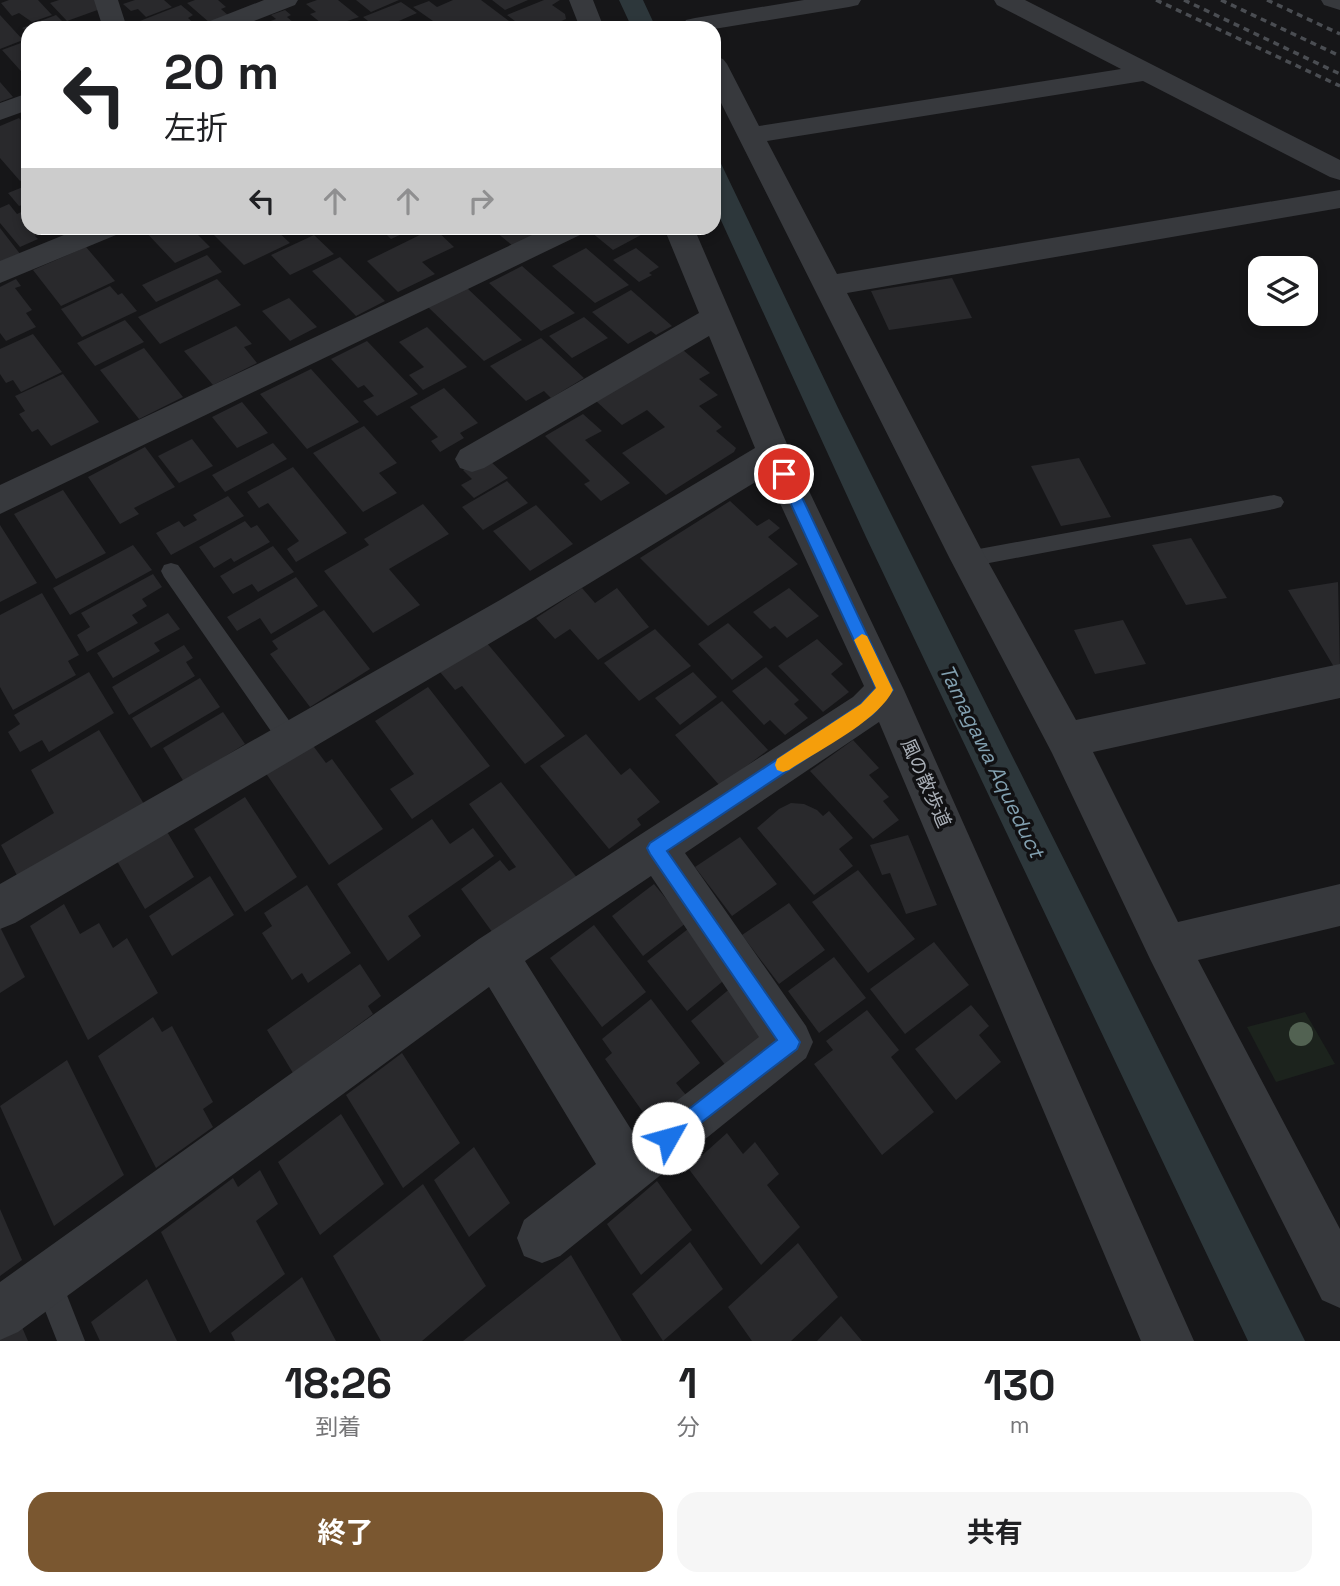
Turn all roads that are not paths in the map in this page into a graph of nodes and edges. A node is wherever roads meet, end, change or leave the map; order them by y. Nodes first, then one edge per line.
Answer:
1 (106, 0) edge
2 (286, 0) edge
3 (682, 0) edge
4 (849, 0) edge
5 (1006, 0) edge
6 (1333, 0) edge
7 (1340, 3) edge
8 (113, 21) edge
9 (232, 21) edge
10 (693, 21) edge
11 (721, 22) edge
12 (1149, 72) junction
13 (721, 78) edge
14 (21, 104) edge
15 (0, 113) edge
16 (749, 135) junction
17 (1340, 171) edge
18 (1340, 199) edge
19 (90, 235) edge
20 (555, 235) edge
21 (682, 235) edge
22 (0, 273) edge
23 (827, 286) junction
24 (718, 317) junction
25 (773, 451) junction
26 (472, 459) dead end
27 (0, 500) edge
28 (1274, 502) dead end
29 (968, 559) junction
30 (171, 571) dead end
31 (1340, 681) edge
32 (885, 690) junction
33 (289, 740) junction
34 (1066, 740) junction
35 (656, 848) junction
36 (1340, 905) edge
37 (0, 908) edge
38 (1167, 946) junction
39 (495, 955) junction
40 (628, 1170) junction
41 (542, 1238) dead end
42 (47, 1280) junction
43 (1340, 1282) edge
44 (0, 1314) edge
45 (71, 1341) edge
46 (1168, 1341) edge

1 - 8 street
2 - 9 street
3 - 10 street
4 - 11 street
5 - 12 street
6 - 7 street
12 - 16 street
12 - 17 street
13 - 16 street
14 - 15 street
16 - 23 street
18 - 23 street
19 - 22 street
20 - 27 street
21 - 24 street, 風の散歩道
23 - 29 street
24 - 25 street, 風の散歩道
24 - 26 street
25 - 32 street, 風の散歩道
25 - 33 street
28 - 29 lane
29 - 34 street
30 - 33 lane
31 - 34 street
32 - 35 street
32 - 46 street, 風の散歩道
33 - 37 street
34 - 38 street
35 - 39 street
35 - 40 street
36 - 38 street
38 - 43 street
39 - 40 street
39 - 42 street
40 - 41 street
42 - 44 street
42 - 45 lane

